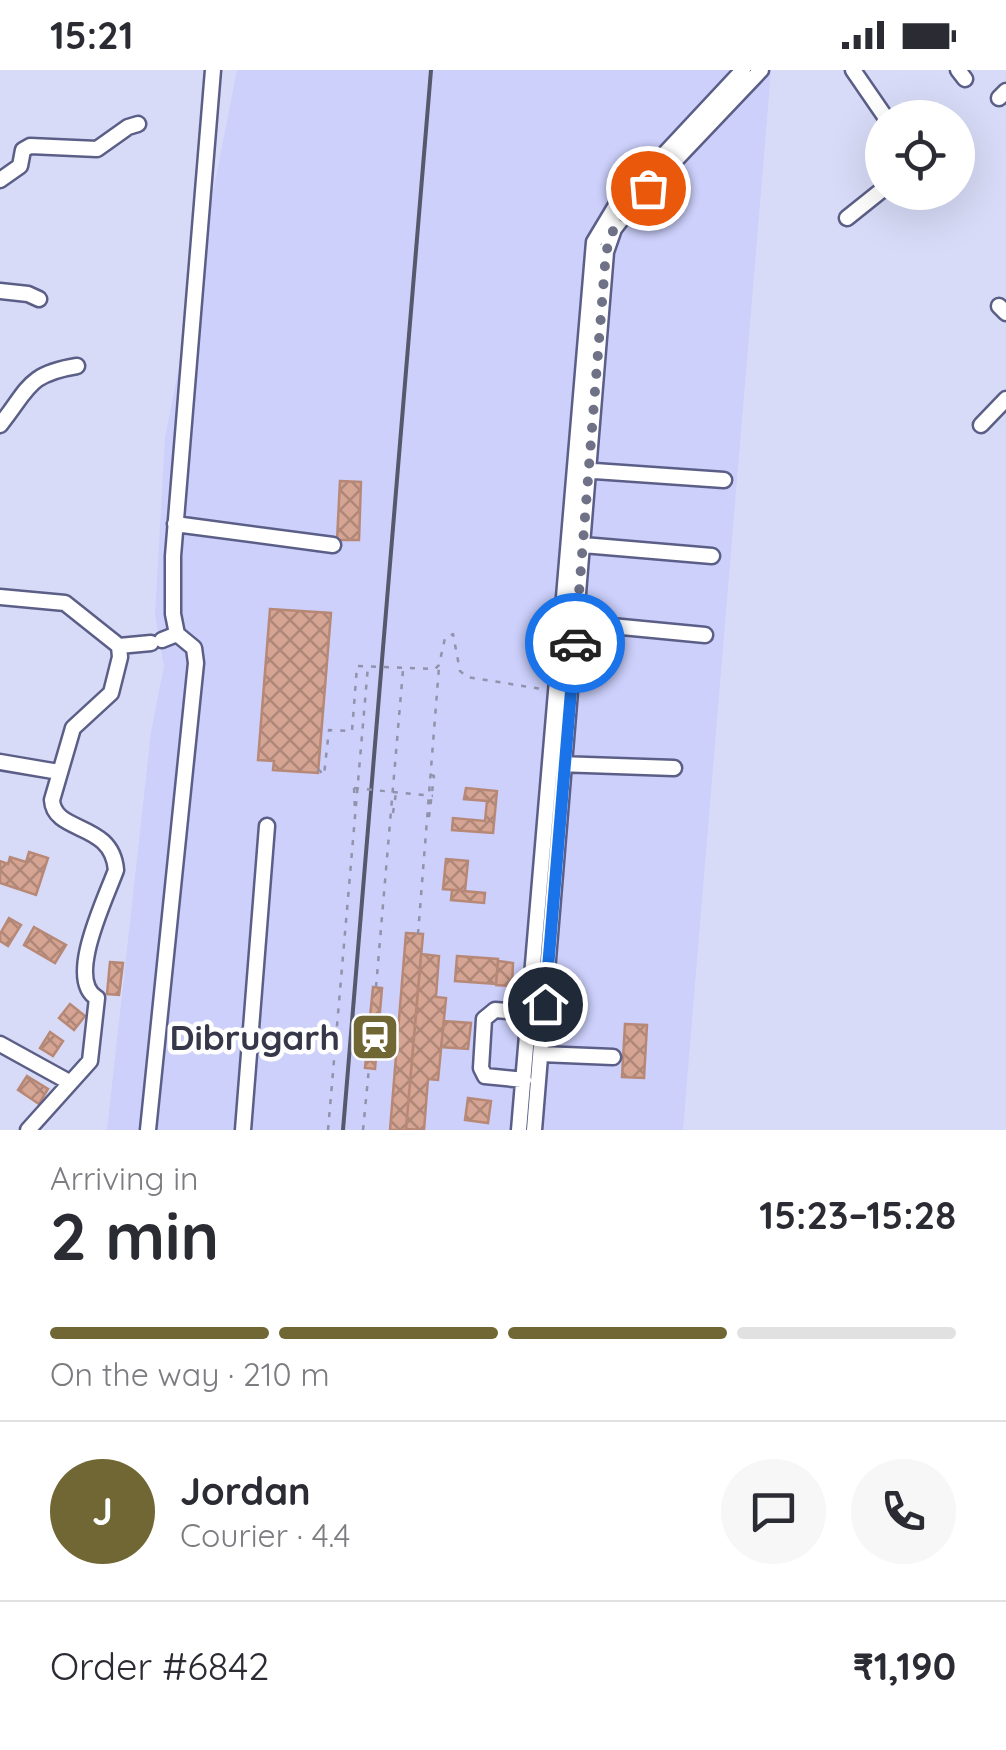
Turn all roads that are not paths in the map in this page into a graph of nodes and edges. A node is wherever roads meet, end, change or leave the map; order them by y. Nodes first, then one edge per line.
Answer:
1 (212, 70) edge
2 (743, 70) edge
3 (760, 70) edge
4 (853, 70) edge
5 (874, 100) edge
6 (138, 124) dead end
7 (0, 180) edge
8 (865, 204) edge
9 (847, 218) dead end
10 (0, 291) edge
11 (39, 299) dead end
12 (77, 366) dead end
13 (1006, 399) edge
14 (981, 425) dead end
15 (0, 426) edge
16 (580, 470) junction
17 (724, 480) dead end
18 (176, 524) junction
19 (333, 545) dead end
20 (583, 545) junction
21 (712, 556) dead end
22 (0, 597) edge
23 (570, 622) junction
24 (177, 634) junction
25 (705, 634) dead end
26 (118, 646) junction
27 (0, 762) edge
28 (559, 764) junction
29 (674, 768) dead end
30 (59, 772) junction
31 (267, 826) dead end
32 (530, 1013) junction
33 (0, 1044) edge
34 (541, 1054) junction
35 (613, 1056) dead end
36 (524, 1080) junction
37 (69, 1082) junction
38 (28, 1130) edge
39 (148, 1130) edge
40 (243, 1130) edge
41 (519, 1130) edge
42 (534, 1130) edge

1 - 18 street
2 - 16 street
3 - 16 street
4 - 5 street
6 - 7 street
8 - 9 street
10 - 11 street
12 - 15 street
13 - 14 street
16 - 17 street
16 - 20 street
16 - 23 street
18 - 19 street
18 - 24 street
20 - 21 street
20 - 23 street
22 - 26 street
23 - 25 street
23 - 28 street
23 - 28 street
24 - 26 street
24 - 39 street
26 - 30 street
27 - 30 street
28 - 29 street
28 - 32 street
28 - 34 street
30 - 37 street
31 - 40 street
32 - 36 street
32 - 36 street
33 - 37 street
34 - 35 street
34 - 42 street
36 - 41 street
37 - 38 street

